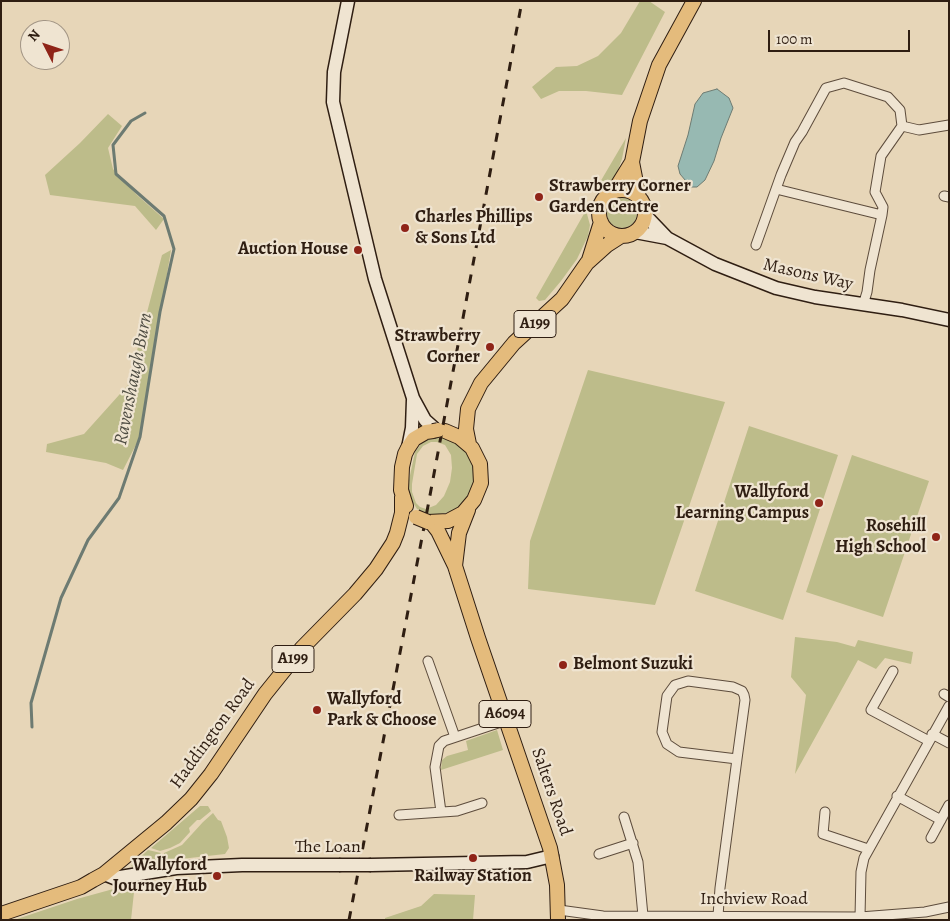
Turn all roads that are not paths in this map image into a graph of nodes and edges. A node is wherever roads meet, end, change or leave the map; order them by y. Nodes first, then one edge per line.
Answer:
1 (348, 1) edge
2 (694, 1) edge
3 (949, 125) edge
4 (902, 126) junction
5 (632, 162) junction
6 (776, 189) junction
7 (614, 191) junction
8 (639, 198) junction
9 (645, 215) junction
10 (882, 215) junction
11 (601, 222) junction
12 (635, 232) junction
13 (621, 236) junction
14 (667, 238) junction
15 (756, 245) dead end
16 (587, 264) junction
17 (863, 305) junction
18 (949, 320) edge
19 (413, 398) junction
20 (468, 409) junction
21 (439, 430) junction
22 (469, 444) junction
23 (408, 448) junction
24 (402, 497) junction
25 (470, 507) junction
26 (422, 521) junction
27 (393, 543) junction
28 (455, 566) junction
29 (428, 661) dead end
30 (893, 671) dead end
31 (949, 706) edge
32 (507, 720) junction
33 (455, 737) junction
34 (931, 738) junction
35 (949, 743) edge
36 (737, 760) junction
37 (897, 796) junction
38 (482, 802) dead end
39 (949, 805) edge
40 (441, 812) junction
41 (825, 812) dead end
42 (399, 815) dead end
43 (624, 817) dead end
44 (940, 820) junction
45 (931, 838) dead end
46 (633, 843) junction
47 (868, 849) junction
48 (599, 854) dead end
49 (552, 856) junction
50 (104, 874) junction
51 (949, 907) edge
52 (1, 914) edge
53 (559, 915) edge
54 (643, 916) junction
55 (718, 916) junction
56 (860, 917) junction
57 (812, 918) edge

1 - 19 street
2 - 5 main road, A199
3 - 4 street
4 - 6 street
4 - 10 street
5 - 7 main road, A199
5 - 8 main road, A199
6 - 10 street
6 - 15 street
7 - 8 main road
7 - 11 main road, A199
8 - 9 main road, A199
9 - 12 main road
9 - 14 street, Masons Way
10 - 17 street
11 - 13 main road
11 - 16 main road, A199
12 - 13 main road, A199
12 - 14 street, Masons Way
13 - 16 main road, A199
14 - 17 street, Masons Way
16 - 20 main road, A199
17 - 18 street, Masons Way
19 - 21 street
19 - 23 street
20 - 21 main road, A199
20 - 22 main road, A199
21 - 22 main road
21 - 23 main road, A199
22 - 25 main road, A199
23 - 24 main road, A199
24 - 26 main road
24 - 27 main road, Haddington Road / A199
25 - 26 main road
25 - 28 main road, Salters Road / A6094
26 - 27 main road, Haddington Road / A199
26 - 28 main road, Salters Road / A6094
27 - 50 main road, Haddington Road / A199
28 - 32 main road, Salters Road / A6094
29 - 33 street
30 - 34 street
31 - 34 street
32 - 33 street
32 - 49 main road, Salters Road / A6094
33 - 40 street
34 - 35 street
34 - 37 street
36 - 36 street
36 - 55 street
37 - 44 street
37 - 47 street
38 - 40 street
39 - 44 street
40 - 42 street
41 - 47 street
43 - 46 street
44 - 45 street
46 - 48 street
46 - 54 street
47 - 56 street
49 - 50 street, The Loan, bridge
49 - 53 main road, Salters Road / A6094
50 - 52 main road, Haddington Road / A199
51 - 56 street, Inchview Road
53 - 54 street, Inchview Road
54 - 55 street, Inchview Road
55 - 57 street, Inchview Road
56 - 57 street, Inchview Road

